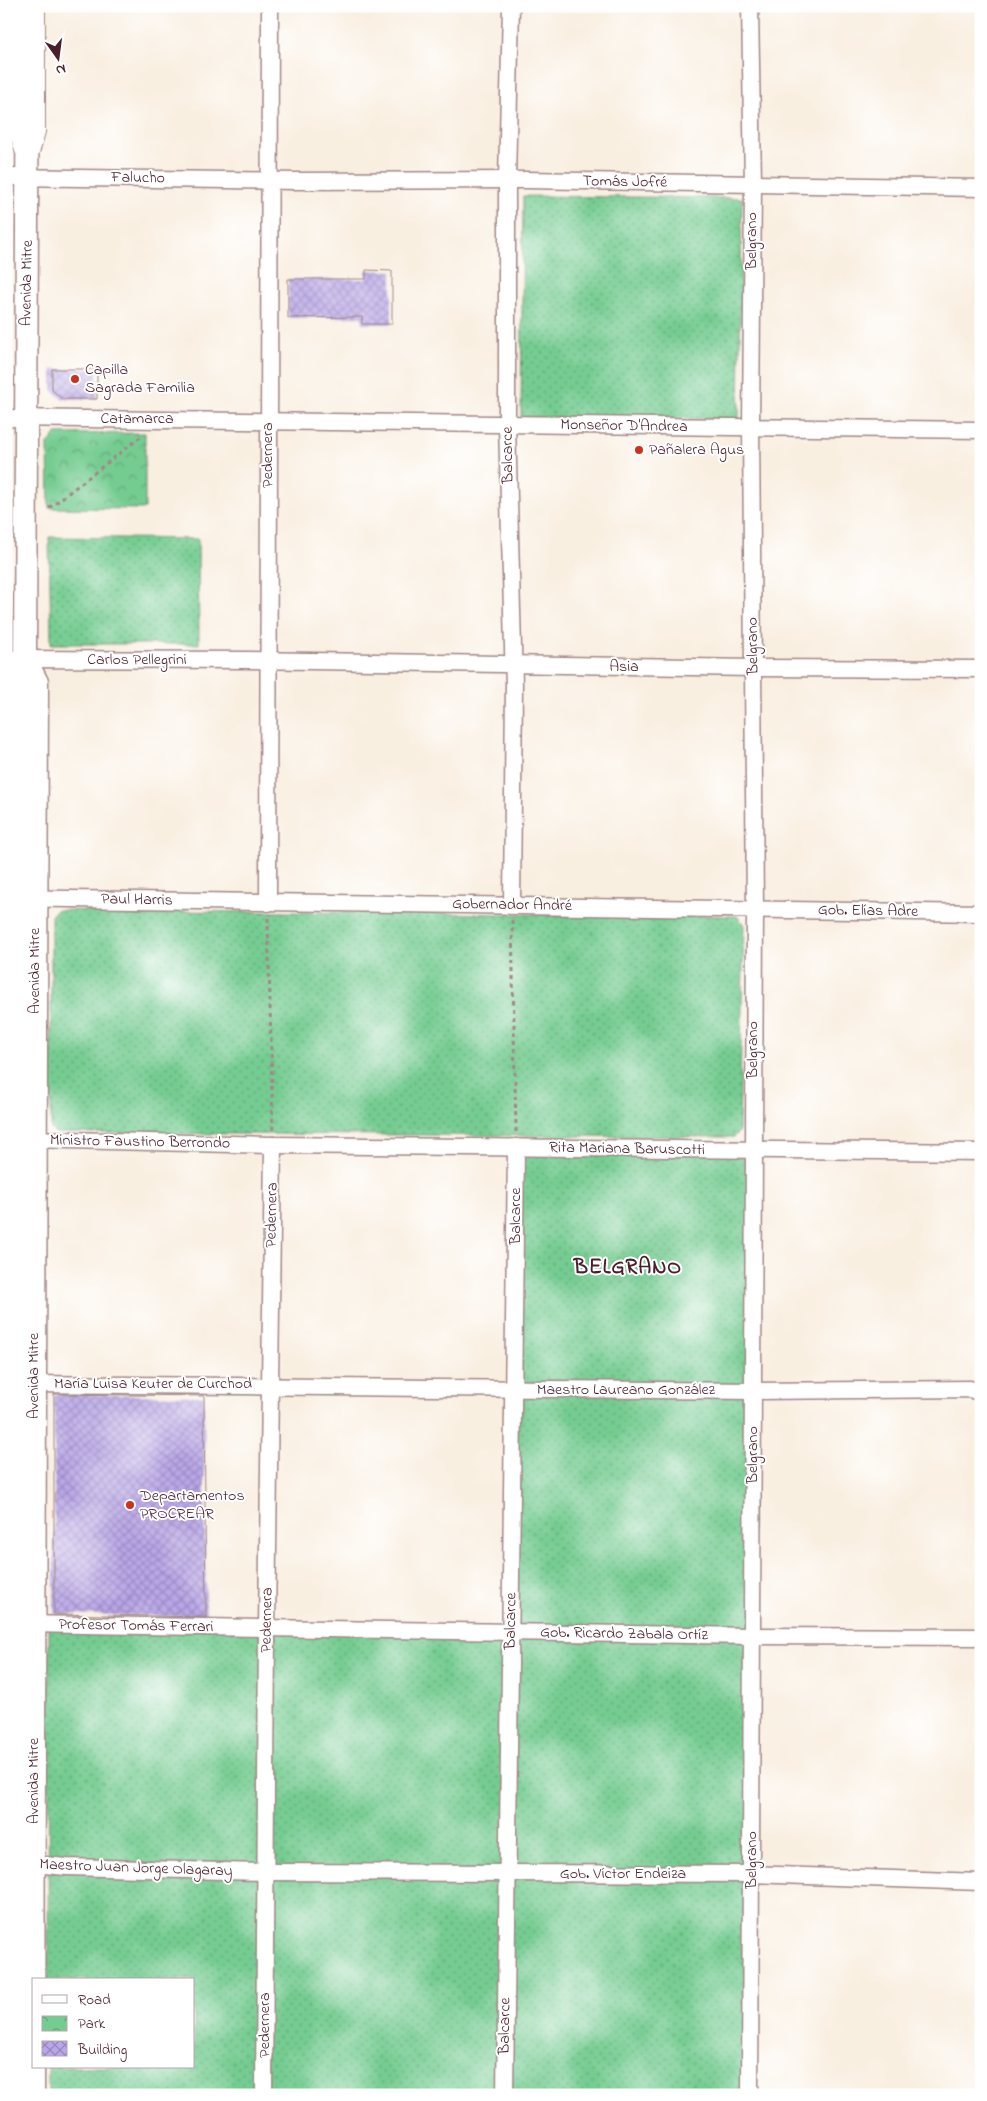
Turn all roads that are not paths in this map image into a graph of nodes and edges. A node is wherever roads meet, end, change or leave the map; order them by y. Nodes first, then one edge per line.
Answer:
1 (14, 6) edge
2 (28, 6) edge
3 (42, 6) edge
4 (270, 6) edge
5 (511, 6) edge
6 (750, 6) edge
7 (28, 176) junction
8 (6, 177) edge
9 (507, 180) junction
10 (270, 181) junction
11 (753, 184) junction
12 (981, 188) edge
13 (16, 418) edge
14 (268, 419) junction
15 (507, 424) junction
16 (751, 428) junction
17 (981, 430) edge
18 (16, 659) edge
19 (268, 661) junction
20 (513, 665) junction
21 (753, 668) junction
22 (981, 669) edge
23 (20, 898) edge
24 (268, 903) junction
25 (512, 904) junction
26 (755, 909) junction
27 (981, 913) edge
28 (19, 1139) edge
29 (274, 1145) junction
30 (516, 1147) junction
31 (753, 1150) junction
32 (981, 1152) edge
33 (19, 1384) edge
34 (270, 1385) junction
35 (514, 1390) junction
36 (754, 1391) junction
37 (981, 1393) edge
38 (19, 1624) edge
39 (266, 1629) junction
40 (511, 1633) junction
41 (752, 1636) junction
42 (981, 1638) edge
43 (18, 1863) edge
44 (266, 1872) junction
45 (507, 1873) junction
46 (752, 1874) junction
47 (981, 1882) edge
48 (12, 2095) edge
49 (33, 2095) edge
50 (264, 2095) edge
51 (504, 2095) edge
52 (750, 2095) edge

1 - 7 lane, Avenida Mitre
2 - 7 main road
3 - 7 lane, Avenida Mitre
4 - 10 street, Pedernera
5 - 9 street, Balcarce
6 - 11 street, Belgrano
7 - 8 street, Falucho
7 - 10 street, Falucho
7 - 13 main road, Avenida Mitre
9 - 10 street, Tomás Jofré
9 - 11 street, Tomás Jofré
9 - 15 street, Balcarce
10 - 14 street, Pedernera
11 - 12 street, Tomás Jofré
11 - 16 street, Belgrano
13 - 14 street, Catamarca
13 - 18 main road, Avenida Mitre
14 - 15 street, Monseñor D'Andrea
14 - 19 street, Pedernera
15 - 16 street, Monseñor D'Andrea
15 - 20 street, Balcarce
16 - 17 street, Monseñor D'Andrea
16 - 21 street, Belgrano
18 - 19 street, Carlos Pellegrini
18 - 23 main road, Avenida Mitre
19 - 20 street, Asia
19 - 24 street, Pedernera
20 - 21 street, Asia
20 - 25 street, Balcarce
21 - 22 street, Asia
21 - 26 street, Belgrano
23 - 24 street, Paul Harris
23 - 28 main road, Avenida Mitre
24 - 25 street, Gobernador André
25 - 26 street, Gobernador André
26 - 27 street, Gob. Elías Adre
26 - 31 street, Belgrano
28 - 29 street, Ministro Faustino Berrondo
28 - 33 main road, Avenida Mitre
29 - 30 street, Rita Mariana Baruscotti
29 - 34 street, Pedernera
30 - 31 street, Rita Mariana Baruscotti
30 - 35 street, Balcarce
31 - 32 street, Rita Mariana Baruscotti
31 - 36 street, Belgrano
33 - 34 street, María Luisa Keuter de Curchod
33 - 38 main road, Avenida Mitre
34 - 35 street, Maestro Laureano González
34 - 39 street, Pedernera
35 - 36 street, Maestro Laureano González
35 - 40 street, Balcarce
36 - 37 street, Maestro Laureano González
36 - 41 street, Belgrano
38 - 39 street, Profesor Tomás Ferrari
38 - 43 main road, Avenida Mitre
39 - 40 street, Gob. Ricardo Zabala Ortíz
39 - 44 street, Pedernera
40 - 41 street, Gob. Ricardo Zabala Ortíz
40 - 45 street, Balcarce
41 - 42 street, Gob. Ricardo Zabala Ortíz
41 - 46 street, Belgrano
43 - 44 street, Maestro Juan Jorge Olagaray
43 - 48 main road, Avenida Mitre
43 - 49 main road, Avenida Mitre
44 - 45 street, Gob. Víctor Endeiza
44 - 50 street, Pedernera
45 - 46 street, Gob. Víctor Endeiza
45 - 51 street, Balcarce
46 - 47 street, Gob. Víctor Endeiza
46 - 52 street, Belgrano

